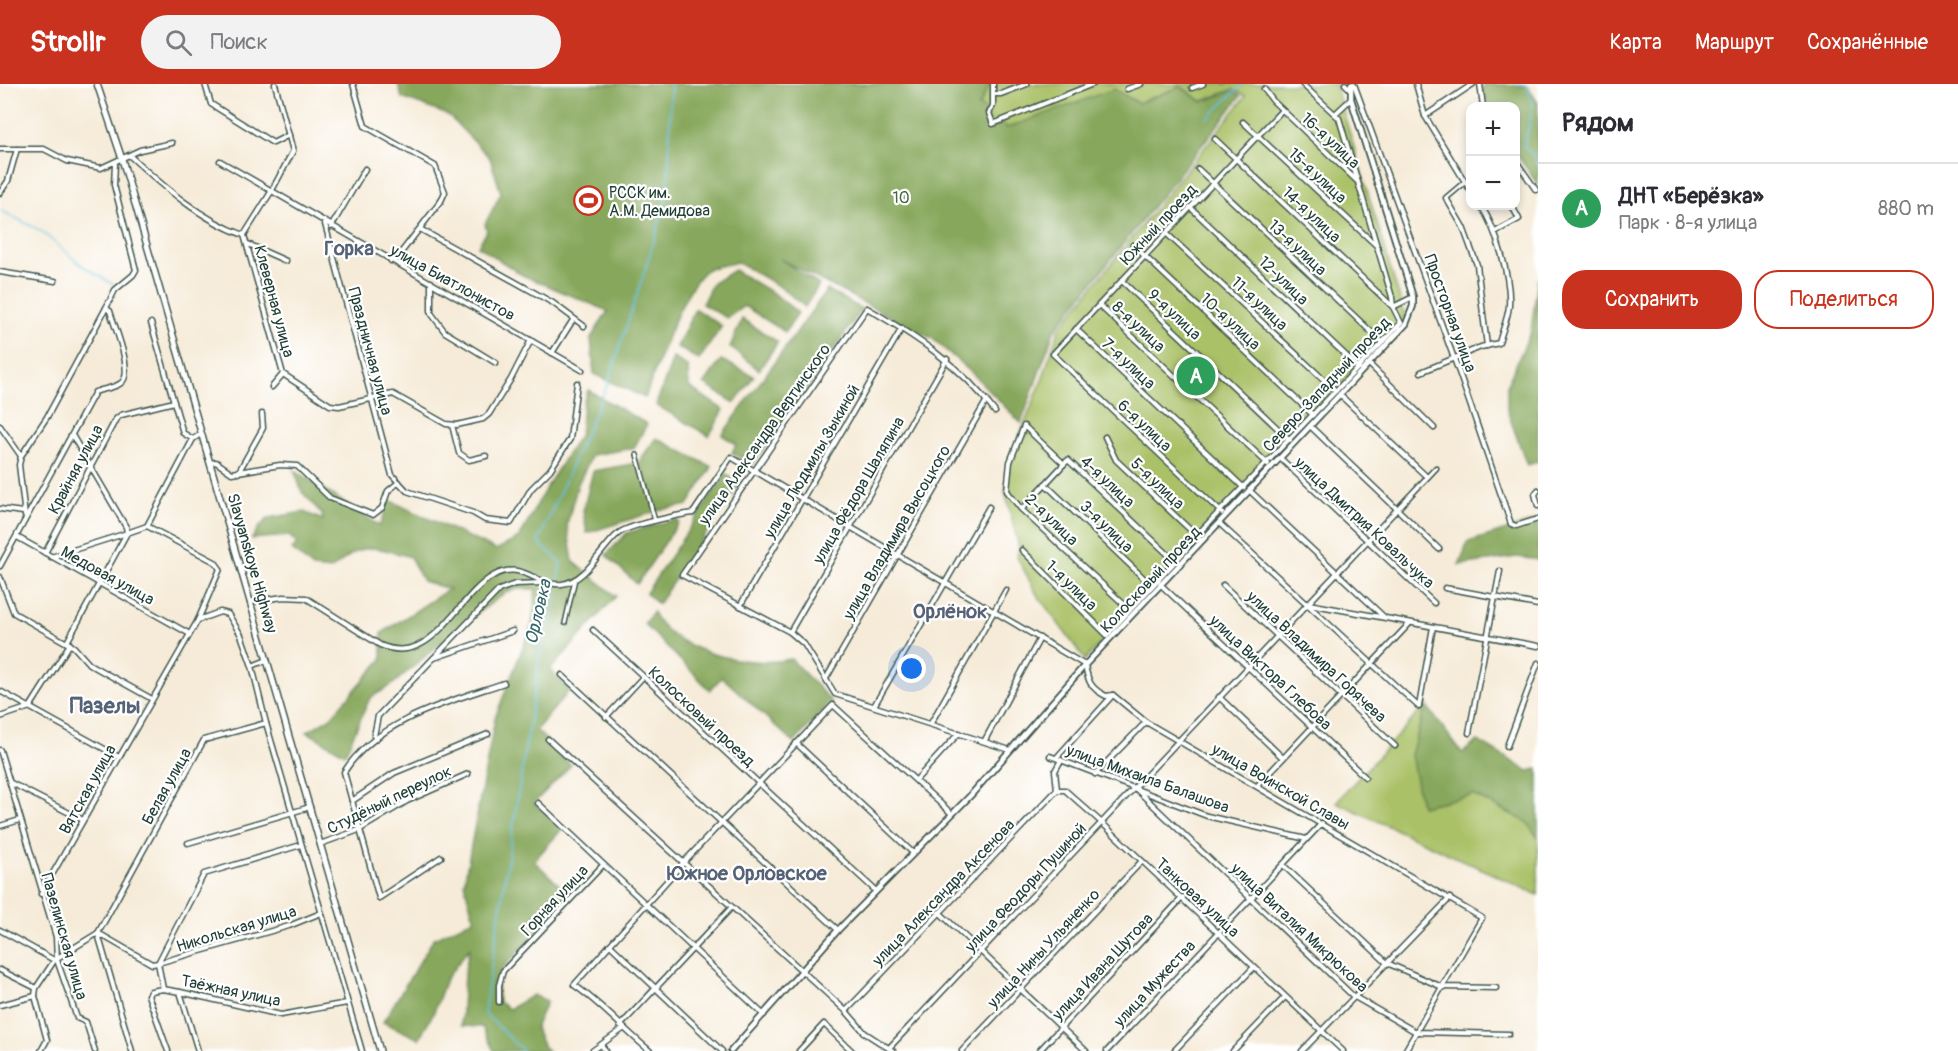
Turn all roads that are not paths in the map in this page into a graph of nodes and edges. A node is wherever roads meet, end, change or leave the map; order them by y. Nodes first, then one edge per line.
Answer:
1 (97, 84) edge
2 (205, 84) edge
3 (275, 84) edge
4 (353, 84) edge
5 (993, 84) edge
6 (1027, 84) edge
7 (1093, 84) edge
8 (1141, 84) edge
9 (1203, 84) edge
10 (1302, 84) edge
11 (1345, 84) edge
12 (1416, 84) edge
13 (1473, 84) edge
14 (1480, 84) edge
15 (1352, 86) edge
16 (1192, 88) dead end
17 (1127, 89) dead end
18 (1264, 89) dead end
19 (994, 94) junction
20 (1351, 99) junction
21 (1482, 102) edge
22 (1282, 110) junction
23 (1337, 116) junction
24 (1425, 116) junction
25 (1242, 122) dead end
26 (289, 135) junction
27 (1258, 135) junction
28 (1215, 139) dead end
29 (172, 143) dead end
30 (0, 149) edge
31 (17, 149) junction
32 (130, 156) junction
33 (122, 159) junction
34 (1236, 159) junction
35 (220, 161) dead end
36 (115, 164) junction
37 (1520, 168) edge
38 (365, 169) dead end
39 (1198, 169) dead end
40 (1357, 182) junction
41 (1465, 182) joint
42 (1213, 183) junction
43 (1536, 190) dead end
44 (271, 192) junction
45 (0, 193) edge
46 (1190, 207) junction
47 (1484, 210) edge
48 (1514, 210) edge
49 (325, 224) junction
50 (331, 227) junction
51 (420, 229) junction
52 (1495, 232) junction
53 (1166, 233) junction
54 (244, 235) junction
55 (248, 243) junction
56 (1133, 245) dead end
57 (1377, 247) junction
58 (1144, 256) junction
59 (285, 261) dead end
60 (391, 261) junction
61 (0, 272) edge
62 (55, 281) dead end
63 (1122, 281) junction
64 (431, 282) junction
65 (1413, 297) junction
66 (1099, 305) junction
67 (1393, 307) junction
68 (106, 308) junction
69 (573, 320) junction
70 (151, 323) dead end
71 (584, 326) dead end
72 (902, 328) junction
73 (1076, 329) junction
74 (531, 340) junction
75 (1382, 342) junction
76 (1487, 346) junction
77 (552, 353) junction
78 (1053, 354) joint
79 (1454, 358) junction
80 (947, 359) junction
81 (496, 363) dead end
82 (1369, 364) junction
83 (1360, 369) junction
84 (582, 370) dead end
85 (1421, 372) dead end
86 (283, 374) junction
87 (577, 383) dead end
88 (272, 387) dead end
89 (1338, 393) junction
90 (371, 397) junction
91 (987, 400) junction
92 (174, 402) junction
93 (996, 412) dead end
94 (262, 414) dead end
95 (1313, 415) junction
96 (452, 425) junction
97 (0, 426) edge
98 (1024, 426) joint
99 (1310, 426) junction
100 (1434, 428) dead end
101 (201, 434) junction
102 (72, 435) junction
103 (1105, 437) dead end
104 (194, 438) junction
105 (1290, 440) junction
106 (637, 455) dead end
107 (21, 456) junction
108 (486, 456) dead end
109 (1280, 458) junction
110 (210, 463) junction
111 (1064, 464) junction
112 (1268, 464) junction
113 (90, 468) junction
114 (1436, 468) dead end
115 (753, 471) junction
116 (238, 473) junction
117 (1427, 477) junction
118 (399, 482) junction
119 (1045, 484) junction
120 (1247, 489) junction
121 (1538, 490) edge
122 (802, 499) junction
123 (1538, 506) edge
124 (989, 507) dead end
125 (0, 508) edge
126 (1022, 509) junction
127 (1396, 509) junction
128 (23, 512) junction
129 (1222, 513) junction
130 (26, 517) junction
131 (1538, 519) edge
132 (655, 522) junction
133 (1220, 523) junction
134 (147, 526) junction
135 (850, 527) junction
136 (127, 532) junction
137 (17, 537) junction
138 (1200, 539) junction
139 (1368, 540) junction
140 (1438, 549) dead end
141 (1022, 550) dead end
142 (45, 553) junction
143 (898, 554) junction
144 (50, 557) junction
145 (1175, 561) junction
146 (0, 566) edge
147 (1500, 571) dead end
148 (1337, 572) junction
149 (0, 577) edge
150 (575, 579) junction
151 (945, 582) junction
152 (545, 583) junction
153 (100, 584) junction
154 (1160, 584) junction
155 (1223, 585) dead end
156 (1152, 586) junction
157 (1445, 588) dead end
158 (1006, 590) dead end
159 (1495, 598) junction
160 (250, 602) junction
161 (1434, 603) dead end
162 (1306, 604) junction
163 (1538, 605) edge
164 (740, 606) junction
165 (993, 610) junction
166 (1130, 610) junction
167 (1386, 618) junction
168 (198, 620) junction
169 (565, 623) dead end
170 (1410, 623) junction
171 (1433, 627) junction
172 (593, 630) dead end
173 (513, 631) dead end
174 (790, 632) junction
175 (188, 633) junction
176 (1107, 635) joint
177 (1277, 635) junction
178 (1487, 636) junction
179 (1040, 638) junction
180 (68, 643) junction
181 (1538, 646) edge
182 (433, 659) junction
183 (267, 660) junction
184 (1372, 663) junction
185 (1538, 663) edge
186 (1085, 665) junction
187 (252, 666) junction
188 (1247, 667) junction
189 (562, 675) dead end
190 (827, 677) junction
191 (642, 678) junction
192 (504, 683) dead end
193 (0, 691) edge
194 (1113, 695) junction
195 (1341, 696) junction
196 (1219, 697) junction
197 (152, 699) junction
198 (874, 706) junction
199 (30, 707) junction
200 (0, 717) edge
201 (606, 717) junction
202 (1146, 722) junction
203 (266, 723) junction
204 (930, 723) junction
205 (1312, 728) junction
206 (959, 733) junction
207 (1469, 733) dead end
208 (488, 734) dead end
209 (374, 737) junction
210 (548, 739) dead end
211 (985, 740) junction
212 (1178, 741) junction
213 (796, 743) junction
214 (1395, 746) dead end
215 (1506, 746) dead end
216 (0, 750) edge
217 (1010, 750) junction
218 (1050, 756) dead end
219 (119, 757) junction
220 (1283, 758) junction
221 (1059, 759) junction
222 (468, 774) dead end
223 (1095, 774) junction
224 (1365, 777) dead end
225 (916, 780) junction
226 (11, 783) junction
227 (758, 783) junction
228 (1257, 786) junction
229 (1134, 788) junction
230 (1057, 790) junction
231 (352, 801) junction
232 (538, 803) dead end
233 (310, 807) junction
234 (292, 812) junction
235 (951, 813) junction
236 (20, 820) junction
237 (84, 820) junction
238 (721, 823) junction
239 (1102, 823) junction
240 (1322, 823) junction
241 (0, 826) edge
242 (360, 830) junction
243 (1307, 839) junction
244 (188, 843) dead end
245 (320, 844) junction
246 (301, 845) junction
247 (912, 852) junction
248 (441, 857) dead end
249 (1142, 861) junction
250 (683, 863) junction
251 (603, 865) junction
252 (1283, 865) junction
253 (876, 891) junction
254 (41, 894) junction
255 (1183, 897) junction
256 (1251, 898) junction
257 (1450, 898) junction
258 (647, 905) junction
259 (731, 908) junction
260 (939, 912) junction
261 (321, 913) junction
262 (0, 930) edge
263 (838, 930) junction
264 (1219, 932) junction
265 (98, 933) junction
266 (610, 945) junction
267 (693, 948) junction
268 (980, 952) junction
269 (55, 960) junction
270 (158, 963) junction
271 (1387, 963) junction
272 (1254, 967) junction
273 (0, 970) edge
274 (801, 971) junction
275 (1442, 987) junction
276 (36, 988) junction
277 (655, 988) junction
278 (1496, 988) dead end
279 (163, 989) junction
280 (1020, 990) junction
281 (180, 992) junction
282 (35, 996) junction
283 (1353, 996) junction
284 (1285, 997) junction
285 (499, 1002) dead end
286 (347, 1003) junction
287 (0, 1005) edge
288 (846, 1011) junction
289 (765, 1015) junction
290 (621, 1027) junction
291 (1062, 1028) junction
292 (1321, 1030) junction
293 (1416, 1032) junction
294 (1509, 1034) dead end
295 (601, 1046) junction
296 (891, 1050) edge
297 (41, 1051) edge
298 (95, 1051) edge
299 (132, 1051) edge
300 (168, 1051) edge
301 (198, 1051) edge
302 (362, 1051) edge
303 (380, 1051) edge
304 (592, 1051) edge
305 (606, 1051) edge
306 (650, 1051) edge
307 (722, 1051) edge
308 (731, 1051) edge
309 (799, 1051) edge
310 (852, 1051) edge
311 (962, 1051) edge
312 (1039, 1051) edge
313 (1086, 1051) edge
314 (1107, 1051) edge
315 (1173, 1051) edge
316 (1233, 1051) edge
317 (1302, 1051) edge
318 (1343, 1051) edge
319 (1405, 1051) edge

1 - 33 main road, Slavyanskoye Highway
2 - 26 street
3 - 26 street
4 - 51 street
5 - 19 street
6 - 19 street
7 - 19 street
8 - 17 street
9 - 16 street
10 - 23 street
11 - 15 street
12 - 24 street
13 - 24 street
14 - 21 street
15 - 20 street
15 - 79 street, Просторная улица
18 - 22 street, 16-я улица
20 - 23 street
20 - 65 street
22 - 27 street, Южный проезд
22 - 40 street, 16-я улица
23 - 40 street, Северо-Западный проезд
24 - 41 street
25 - 27 street, 15-я улица
26 - 44 street
27 - 34 street, Южный проезд
27 - 57 street, 15-я улица
28 - 34 street, 14-я улица
29 - 32 street
30 - 31 street
31 - 36 street
31 - 45 street
32 - 33 street
32 - 54 street
33 - 36 street
33 - 101 main road, Slavyanskoye Highway
34 - 42 street, Южный проезд
34 - 67 street, 14-я улица
35 - 44 street, улица Биатлонистов
36 - 68 street
37 - 43 street
38 - 50 street
39 - 42 street, 13-я улица
40 - 57 street, Северо-Западный проезд
41 - 76 street
42 - 46 street, Южный проезд
42 - 75 street, 13-я улица
44 - 49 street, улица Биатлонистов
44 - 54 street
46 - 53 street, Южный проезд
46 - 83 street, 12-улица
47 - 52 street
48 - 52 street
49 - 50 street, улица Биатлонистов
49 - 90 street, Праздничная улица
50 - 60 street, улица Биатлонистов
51 - 60 street
51 - 69 street
52 - 76 street
53 - 58 street, Южный проезд
53 - 89 street, 11-я улица
54 - 55 street, Клеверная улица
55 - 59 street
55 - 86 street, Клеверная улица
56 - 58 street, 10-я улица
57 - 67 street, Северо-Западный проезд
58 - 63 street, Южный проезд
58 - 95 street, 10-я улица
60 - 64 street, улица Биатлонистов
61 - 62 street
63 - 66 street, Южный проезд
63 - 105 street, 9-я улица
64 - 74 street, улица Биатлонистов
64 - 81 street
65 - 67 street
65 - 82 street, Колосковый проезд
66 - 73 street, Южный проезд
66 - 112 street, 8-я улица
67 - 75 street, Северо-Западный проезд
68 - 102 street
68 - 107 street
69 - 71 street
69 - 77 street
70 - 92 street
72 - 80 street
72 - 115 street, улица Александра Вертинского
72 - 122 street, улица Людмилы Зыкиной
73 - 78 street, Южный проезд
73 - 120 street, 7-я улица
74 - 77 street, улица Биатлонистов
74 - 96 street
75 - 83 street, Северо-Западный проезд
76 - 79 street
77 - 84 street, улица Биатлонистов
78 - 129 street, 6-я улица
79 - 85 street
79 - 131 street, Просторная улица
80 - 91 street
80 - 135 street, улица Фёдора Шаляпина
82 - 83 street, Колосковый проезд
82 - 100 street
83 - 89 street, Колосковый проезд
86 - 88 street, Клеверная улица
86 - 90 street, Клеверная улица
87 - 118 street
89 - 95 street, Северо-Западный проезд
89 - 99 street, Колосковый проезд
89 - 117 street, 11-я улица
90 - 96 street, Клеверная улица
90 - 118 street, Праздничная улица
91 - 93 street
91 - 143 street, улица Владимира Высоцкого
92 - 104 street
92 - 113 street, Крайняя улица
94 - 116 street
95 - 105 street, Северо-Западный проезд
96 - 108 street
97 - 107 street
98 - 111 street, 4-я улица
98 - 126 street, 2-я улица
99 - 109 street, Колосковый проезд
99 - 127 street
101 - 104 street
101 - 110 main road, Slavyanskoye Highway
102 - 113 street
102 - 130 street
103 - 138 street, 5-я улица
104 - 134 street
105 - 112 street, Северо-Западный проезд
106 - 132 street
107 - 128 street
109 - 120 street, Колосковый проезд
109 - 139 street, улица Дмитрия Ковальчука
110 - 116 street
110 - 160 main road, Slavyanskoye Highway
111 - 119 street
111 - 145 street, 4-я улица
112 - 120 street, Северо-Западный проезд
113 - 136 street
113 - 142 street, Крайняя улица
114 - 117 street, улица Феодоры Пушиной
115 - 122 street
115 - 132 street
115 - 164 street, улица Александра Вертинского
116 - 118 street
117 - 127 street, улица Феодоры Пушиной
119 - 126 street
119 - 156 street, 3-я улица
120 - 129 street, Северо-Западный проезд
120 - 133 street, Колосковый проезд
120 - 148 street, 7-я улица
121 - 123 street
122 - 135 street
122 - 164 street, улица Людмилы Зыкиной
124 - 151 street
125 - 128 street
126 - 166 street, 2-я улица
127 - 139 street, улица Феодоры Пушиной
127 - 140 street
128 - 130 street
129 - 138 street, Северо-Западный проезд
130 - 137 street
132 - 150 street
133 - 138 street, Колосковый проезд
133 - 162 street
134 - 136 street
134 - 168 street, Вятская улица
135 - 143 street
135 - 174 street, улица Фёдора Шаляпина
136 - 144 street
136 - 153 street
137 - 142 street, Медовая улица
137 - 146 street
138 - 145 street, Северо-Западный проезд
138 - 154 street, Колосковый проезд
139 - 148 street, улица Феодоры Пушиной
139 - 161 street, улица Дмитрия Ковальчука
141 - 176 street, 1-я улица
142 - 144 street, Медовая улица
143 - 151 street
143 - 190 street, улица Владимира Высоцкого
144 - 153 street, Медовая улица
145 - 156 street, Северо-Западный проезд
147 - 159 street
148 - 162 street, улица Феодоры Пушиной
148 - 167 street, 7-я улица
149 - 180 street
150 - 152 street
150 - 169 street
151 - 165 street
151 - 198 street
152 - 160 street
152 - 182 street
153 - 175 street, Медовая улица
153 - 180 street
154 - 186 street, Колосковый проезд
154 - 188 street, улица Виктора Глебова
155 - 177 street, улица Владимира Горячева
156 - 166 street, Северо-Западный проезд
157 - 159 street, улица Дмитрия Ковальчука
158 - 165 street
159 - 163 street, улица Дмитрия Ковальчука
159 - 178 street
160 - 183 main road, Slavyanskoye Highway
162 - 167 street
162 - 177 street, улица Феодоры Пушиной
162 - 184 street
164 - 174 street
165 - 179 street
165 - 204 street
166 - 176 street, Северо-Западный проезд
167 - 170 street
168 - 175 street, Вятская улица
168 - 187 street
170 - 171 street
170 - 184 street
171 - 178 street
171 - 184 street
172 - 191 street, Колосковый проезд
173 - 182 street
174 - 190 street
175 - 197 street, Вятская улица
177 - 188 street, улица Феодоры Пушиной
177 - 195 street, улица Владимира Горячева
178 - 181 street
178 - 207 street
179 - 186 street
179 - 211 street
180 - 197 street
180 - 199 street
182 - 209 street
183 - 187 street
183 - 233 main road, Slavyanskoye Highway
184 - 195 street
185 - 215 street
186 - 194 street, улица Воинской Славы
186 - 217 street, Колосковый проезд
187 - 203 street
188 - 196 street, улица Феодоры Пушиной
188 - 205 street, улица Виктора Глебова
189 - 201 street
190 - 198 street
191 - 201 street
191 - 227 street, Колосковый проезд
192 - 209 street
193 - 199 street
194 - 202 street, улица Воинской Славы
194 - 221 street
195 - 205 street
195 - 214 street, улица Владимира Горячева
196 - 212 street, улица Феодоры Пушиной
196 - 220 street
197 - 219 street, Вятская улица
198 - 204 street
199 - 200 street
199 - 219 street
201 - 238 street
202 - 212 street, улица Воинской Славы
202 - 223 street
203 - 234 street
203 - 265 street, Белая улица
204 - 206 street
205 - 220 street
205 - 224 street, улица Виктора Глебова
206 - 211 street
206 - 225 street
208 - 231 street
209 - 231 street
210 - 250 street
211 - 217 street
212 - 228 street, улица Воинской Славы
212 - 229 street, улица Феодоры Пушиной
213 - 225 street
213 - 227 street
213 - 247 street
216 - 226 street, Пазелинская улица
217 - 235 street, Колосковый проезд
218 - 221 street, улица Михаила Балашова
219 - 237 street, Вятская улица
220 - 228 street
221 - 223 street, улица Михаила Балашова
221 - 230 street
222 - 242 street, Студёный переулок
223 - 229 street, улица Михаила Балашова
225 - 235 street
226 - 236 street, Пазелинская улица
226 - 237 street
227 - 238 street
227 - 253 street, Колосковый проезд
228 - 240 street, улица Воинской Славы
229 - 239 street, улица Феодоры Пушиной
229 - 243 street, улица Михаила Балашова
229 - 256 street, улица Виталия Микрюкова
230 - 239 street, Танковая улица
230 - 260 street, улица Александра Аксенова
231 - 242 street
232 - 251 street
233 - 234 street
233 - 245 main road, Slavyanskoye Highway
234 - 244 street
234 - 246 street
235 - 247 street, Колосковый проезд
236 - 241 street
236 - 254 street, Пазелинская улица
237 - 254 street, Вятская улица
238 - 250 street
238 - 263 street
239 - 249 street, Танковая улица
239 - 268 street, улица Феодоры Пушиной
240 - 243 street, улица Мужества
240 - 257 street, улица Воинской Славы
242 - 245 street, Студёный переулок
242 - 248 street
243 - 252 street, улица Мужества
245 - 303 main road, Slavyanskoye Highway
246 - 261 street
246 - 270 street
247 - 253 street, Колосковый проезд
249 - 255 street, Танковая улица
249 - 280 street, улица Нины Ульяненко
250 - 258 street
250 - 259 street
251 - 258 street, Горная улица
251 - 285 street, Горная улица
252 - 256 street, улица Мужества
252 - 271 street
253 - 263 street, Колосковый проезд
254 - 269 street, Пазелинская улица
255 - 264 street, Танковая улица
255 - 291 street, улица Ивана Шутова
256 - 264 street, улица Мужества
256 - 283 street, улица Виталия Микрюкова
257 - 271 street
257 - 275 street, улица Воинской Славы
258 - 266 street
258 - 267 street, Горная улица
259 - 267 street
259 - 274 street
260 - 268 street
260 - 288 street, улица Александра Аксенова
261 - 270 street, Никольская улица
261 - 286 street
262 - 269 street
263 - 274 street, Колосковый проезд
264 - 272 street, Танковая улица
264 - 314 street, улица Мужества
265 - 269 street
265 - 270 street
265 - 299 street
266 - 277 street
266 - 290 street
267 - 277 street
267 - 289 street, Горная улица
268 - 280 street
268 - 296 street, улица Феодоры Пушиной
269 - 276 street
269 - 298 street, Пазелинская улица
270 - 279 street
271 - 275 street
271 - 283 street
272 - 284 street, Танковая улица
272 - 315 street
273 - 276 street
274 - 288 street
274 - 289 street, Колосковый проезд
275 - 278 street
275 - 293 street
276 - 282 street
277 - 290 street
277 - 307 street
279 - 281 street, Таёжная улица
279 - 300 street, Таёжная улица
280 - 291 street
280 - 311 street, улица Нины Ульяненко
281 - 286 street, Таёжная улица
281 - 301 street
282 - 287 street
282 - 297 street
283 - 292 street
283 - 293 street, улица Виталия Микрюкова
284 - 292 street, Танковая улица
284 - 316 street
286 - 302 street
288 - 296 street
289 - 308 street, Колосковый проезд
290 - 295 street
290 - 306 street
291 - 312 street, улица Ивана Шутова
291 - 313 street
292 - 317 street
292 - 318 street, Танковая улица
293 - 294 street, улица Виталия Микрюкова
293 - 319 street
295 - 304 street
295 - 305 street
309 - 310 street

